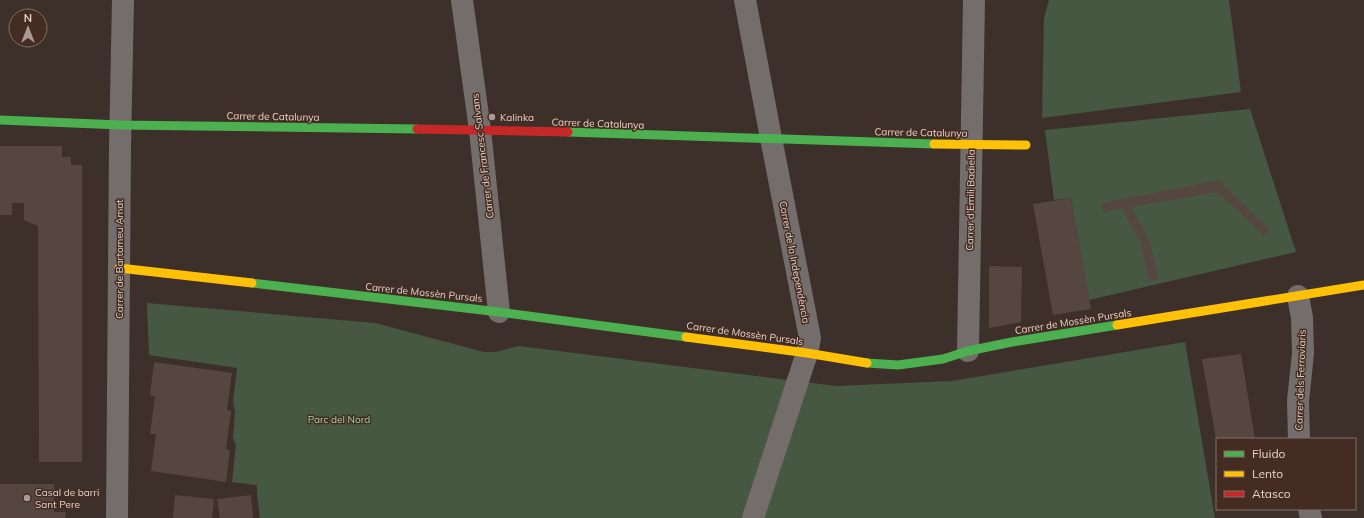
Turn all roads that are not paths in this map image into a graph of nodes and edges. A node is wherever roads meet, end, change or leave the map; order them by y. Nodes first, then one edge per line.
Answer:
1 (123, 0) edge
2 (462, 0) edge
3 (745, 0) edge
4 (974, 0) edge
5 (0, 120) edge
6 (121, 125) junction
7 (480, 130) junction
8 (770, 138) junction
9 (971, 144) junction
10 (1026, 145) dead end
11 (119, 268) junction
12 (1364, 285) edge
13 (1298, 296) junction
14 (500, 312) junction
15 (968, 351) junction
16 (807, 353) junction
17 (1299, 438) edge
18 (117, 518) edge
19 (753, 518) edge

1 - 6 street, Carrer de Bartomeu Amat
2 - 7 street, Carrer de Francesc Salvans
3 - 8 street, Carrer de la Independència
4 - 9 street, Carrer d'Emili Badiella
5 - 6 street, Carrer de Catalunya
6 - 7 street, Carrer de Catalunya
6 - 11 street, Carrer de Bartomeu Amat
7 - 8 street, Carrer de Catalunya
7 - 14 street, Carrer de Francesc Salvans
8 - 9 street, Carrer de Catalunya
8 - 16 street, Carrer de la Independència
9 - 10 street, Carrer de Catalunya
9 - 15 street, Carrer d'Emili Badiella
11 - 14 street, Carrer de Mossèn Pursals
11 - 18 street, Carrer de Bartomeu Amat
12 - 13 street, Carrer de Mossèn Pursals
13 - 15 street, Carrer de Mossèn Pursals
13 - 17 street, Carrer dels Ferroviaris
14 - 16 street, Carrer de Mossèn Pursals
15 - 16 street, Carrer de Mossèn Pursals
16 - 19 street, Carrer de la Independència

